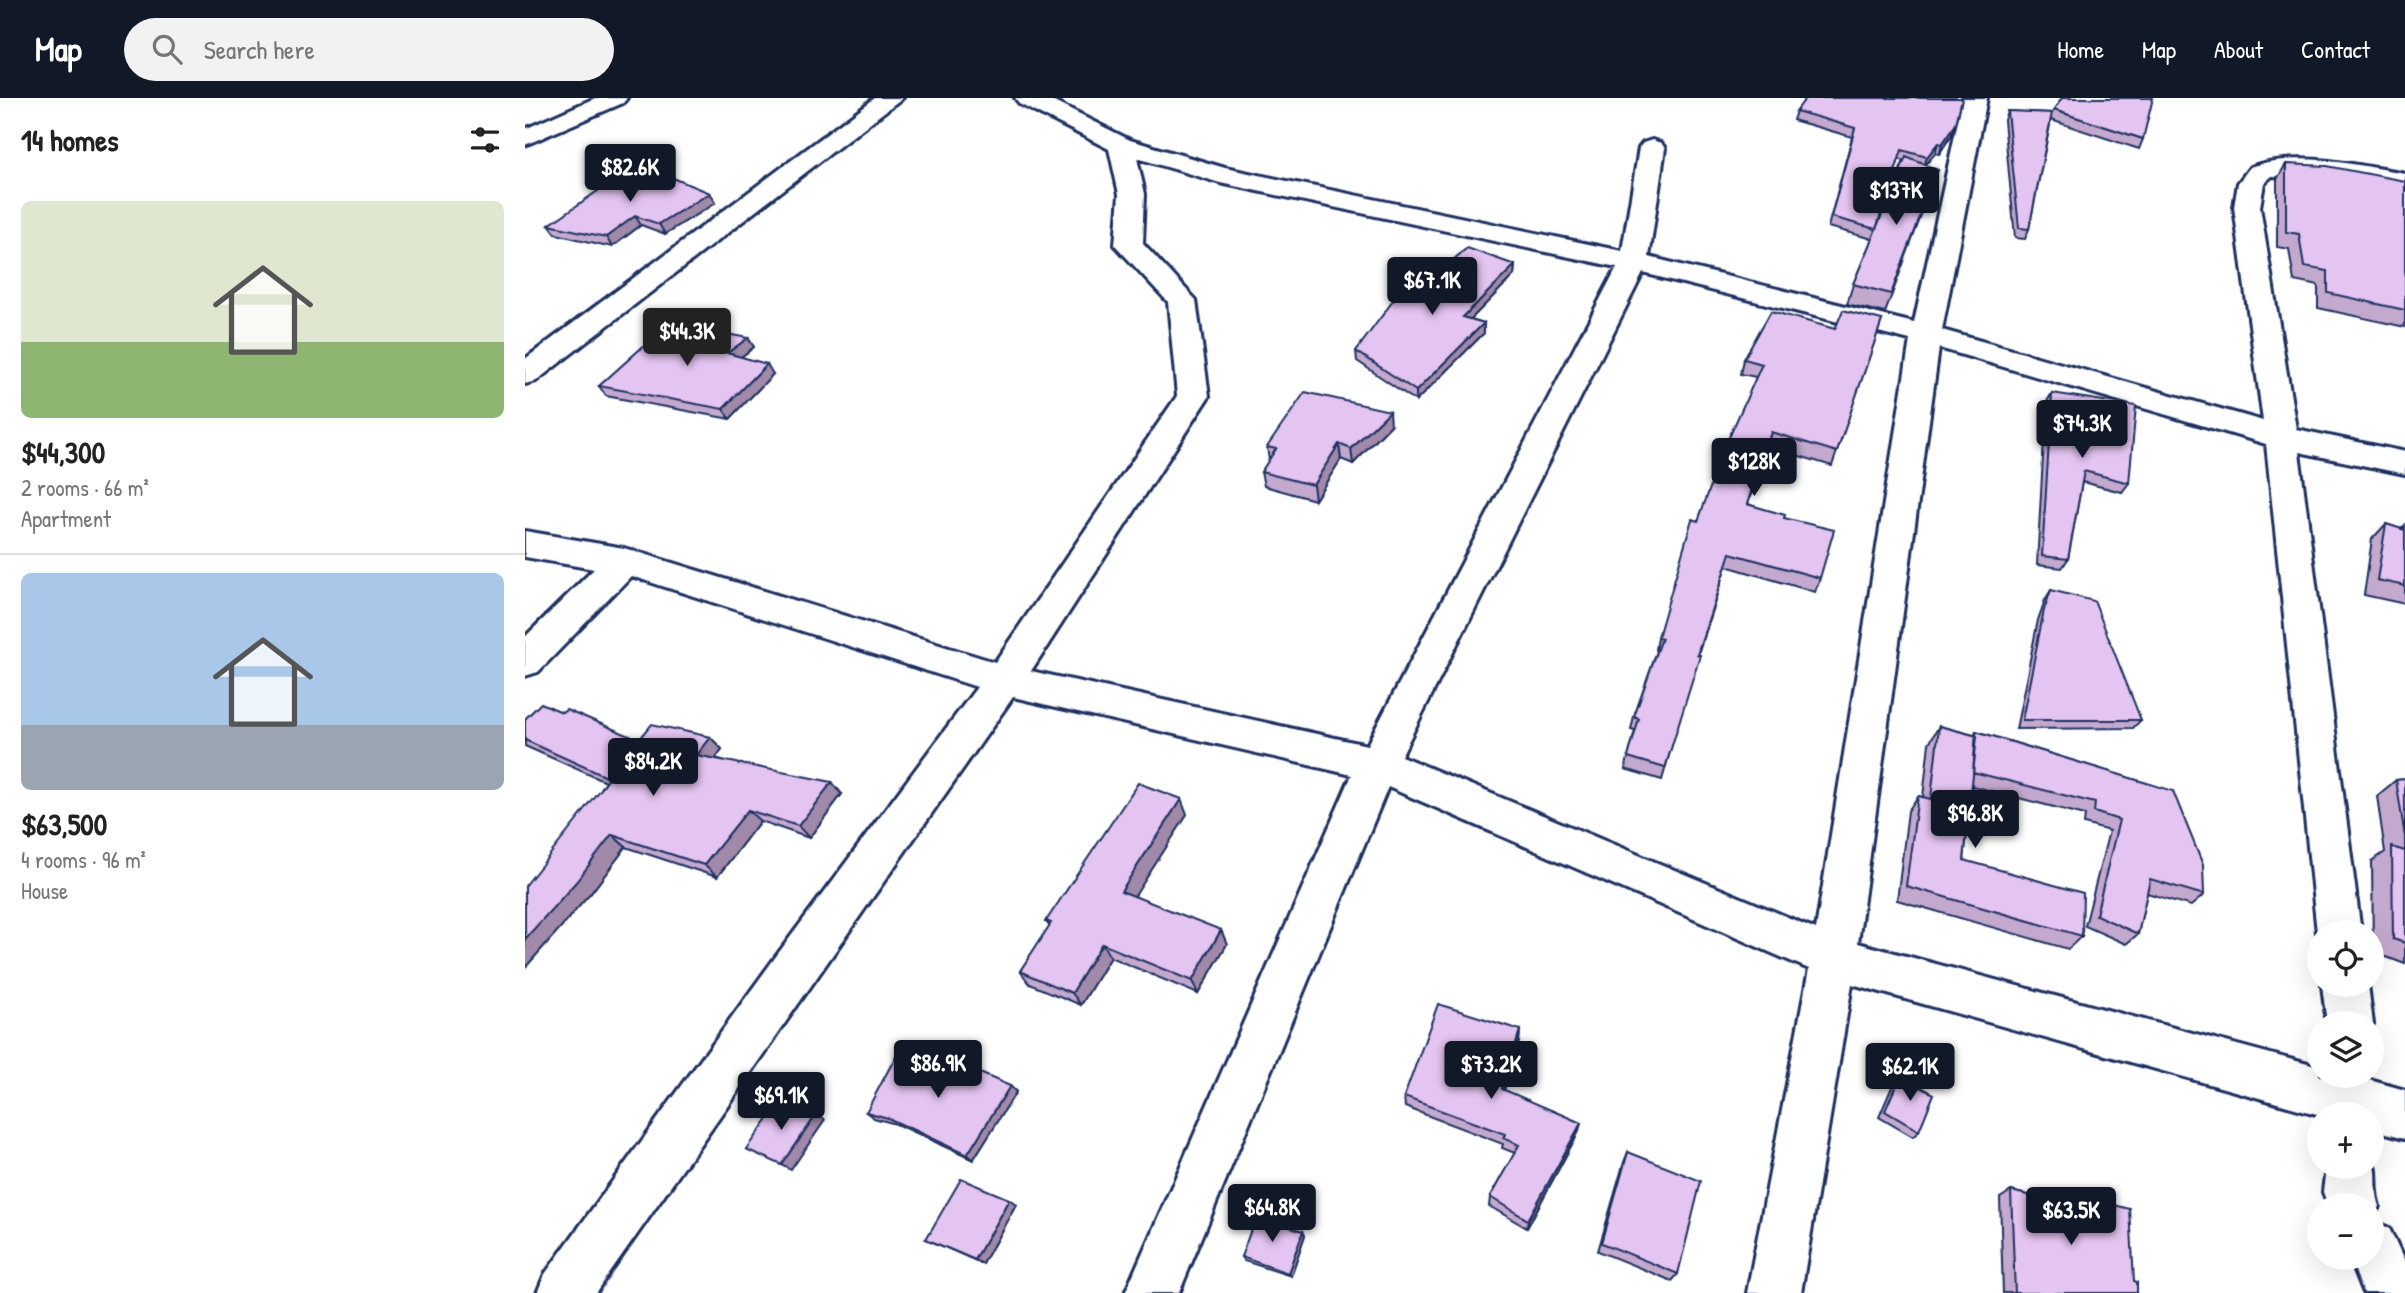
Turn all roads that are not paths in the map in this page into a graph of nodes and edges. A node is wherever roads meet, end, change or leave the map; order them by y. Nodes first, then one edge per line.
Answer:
1 (615, 98) edge
2 (890, 98) edge
3 (1027, 98) edge
4 (1975, 98) edge
5 (525, 138) edge
6 (1121, 145) junction
7 (1652, 148) dead end
8 (2405, 181) edge
9 (1634, 262) junction
10 (1926, 335) junction
11 (525, 374) edge
12 (2281, 437) junction
13 (2405, 463) edge
14 (525, 544) edge
15 (624, 561) junction
16 (525, 661) edge
17 (1004, 680) junction
18 (1377, 764) junction
19 (2337, 920) edge
20 (1834, 958) junction
21 (2358, 1097) edge
22 (2405, 1114) edge
23 (2381, 1270) edge
24 (564, 1293) edge
25 (1152, 1293) edge
26 (1774, 1293) edge
27 (2391, 1293) edge

1 - 5 street
2 - 11 street
3 - 6 street
4 - 10 street
6 - 9 street
6 - 17 street
7 - 9 street
8 - 12 street
9 - 10 street
9 - 18 street
10 - 12 street
10 - 20 street
12 - 13 street
12 - 19 street
14 - 15 street
15 - 16 street
15 - 17 street
17 - 18 street
17 - 24 street
18 - 20 street
18 - 25 street
20 - 21 street
20 - 26 street
21 - 22 street
23 - 27 street

